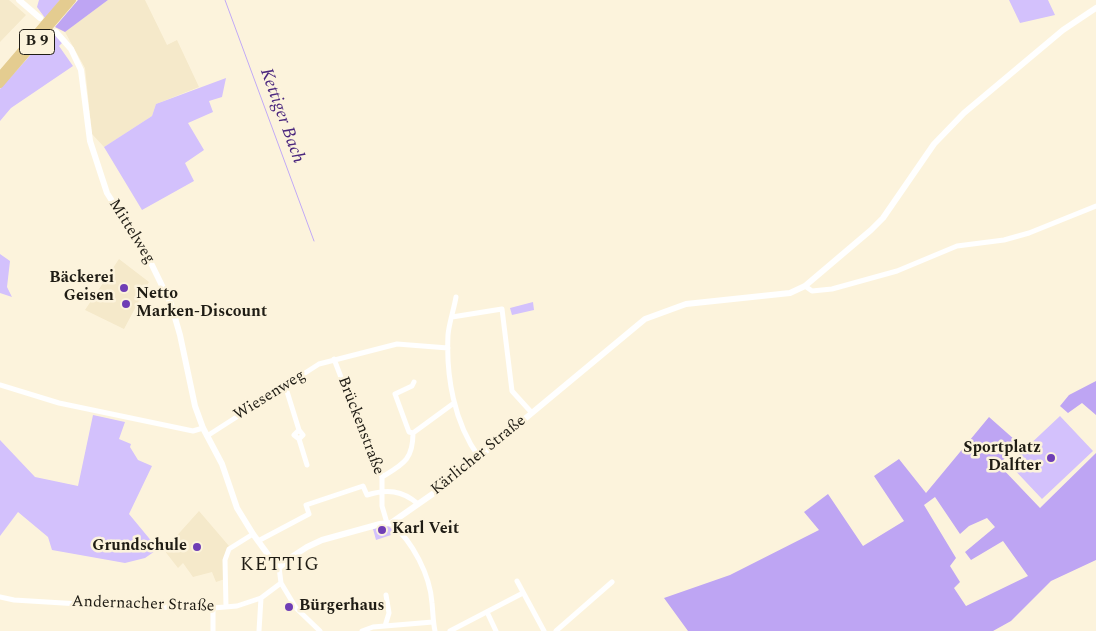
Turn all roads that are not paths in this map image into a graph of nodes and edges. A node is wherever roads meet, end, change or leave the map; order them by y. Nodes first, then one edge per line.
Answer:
1 (18, 0) edge
2 (65, 0) edge
3 (72, 0) edge
4 (1095, 11) edge
5 (40, 18) dead end
6 (56, 32) dead end
7 (0, 76) edge
8 (0, 84) edge
9 (1096, 206) edge
10 (805, 286) junction
11 (456, 297) dead end
12 (452, 317) junction
13 (448, 348) junction
14 (334, 359) junction
15 (414, 382) dead end
16 (0, 385) edge
17 (285, 385) junction
18 (454, 403) junction
19 (532, 413) junction
20 (203, 428) junction
21 (413, 433) junction
22 (207, 436) junction
23 (479, 457) junction
24 (307, 465) dead end
25 (382, 477) junction
26 (381, 491) junction
27 (418, 504) junction
28 (389, 523) junction
29 (253, 534) junction
30 (258, 540) junction
31 (279, 567) junction
32 (517, 581) dead end
33 (612, 582) dead end
34 (281, 583) junction
35 (523, 593) junction
36 (386, 595) dead end
37 (0, 596) edge
38 (261, 598) junction
39 (226, 607) junction
40 (213, 608) junction
41 (487, 612) junction
42 (433, 622) junction
43 (385, 626) junction
44 (213, 631) edge
45 (258, 631) edge
46 (320, 631) edge
47 (362, 631) edge
48 (435, 631) edge
49 (450, 631) edge
50 (496, 631) edge
51 (544, 631) edge
52 (556, 631) edge

1 - 5 street
2 - 7 highway, B 9
3 - 8 highway, B 9
4 - 10 street
6 - 20 street, Mittelweg
9 - 10 street
10 - 19 street, Kärlicher Straße
11 - 12 street
12 - 13 street
12 - 19 street
13 - 14 street, Wiesenweg
13 - 18 street
14 - 17 street, Wiesenweg
14 - 25 street, Brückenstraße
15 - 21 street
16 - 20 street
17 - 22 street, Wiesenweg
17 - 24 street
18 - 21 street
18 - 23 street
19 - 23 street, Kärlicher Straße
20 - 22 street, Mittelweg
21 - 25 street
22 - 29 street, Mittelweg
23 - 27 street, Kärlicher Straße
25 - 26 street, Brückenstraße
26 - 27 street
26 - 28 street, Brückenstraße
26 - 30 street
27 - 28 street, Kärlicher Straße
28 - 31 street
28 - 42 street
29 - 30 street, Mittelweg
29 - 39 street
30 - 31 street, Mittelweg
31 - 34 street
32 - 35 street
33 - 52 street
34 - 38 street, Andernacher Straße
34 - 46 street
35 - 41 street
35 - 51 street
36 - 43 street
37 - 40 street, Andernacher Straße
38 - 39 street, Andernacher Straße
38 - 45 street
39 - 40 street, Andernacher Straße
40 - 44 street
41 - 49 street
41 - 50 street
42 - 43 street
42 - 48 street
43 - 47 street

